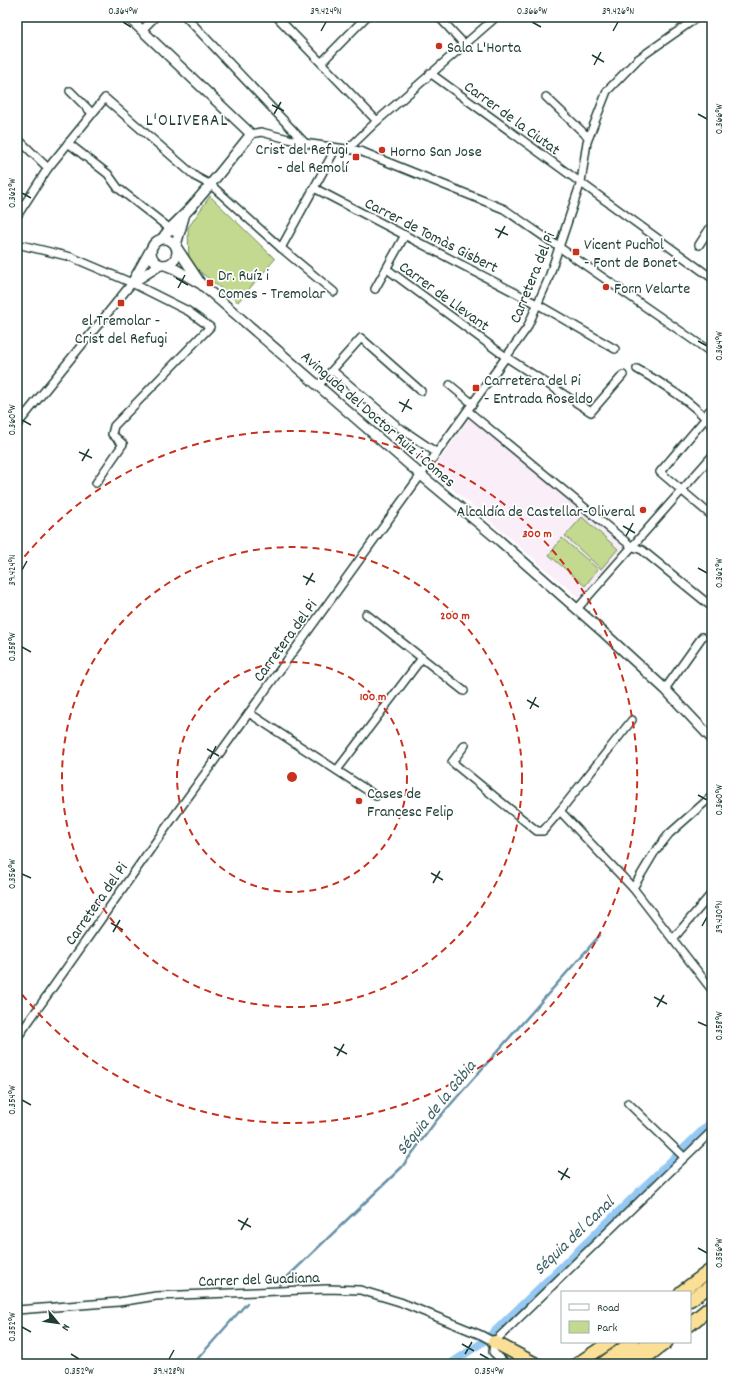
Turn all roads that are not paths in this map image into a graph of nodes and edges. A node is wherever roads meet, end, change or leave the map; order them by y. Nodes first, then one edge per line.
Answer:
1 (128, 17) edge
2 (155, 17) edge
3 (186, 17) edge
4 (277, 17) edge
5 (366, 17) edge
6 (439, 17) edge
7 (496, 17) edge
8 (698, 17) edge
9 (142, 30) junction
10 (464, 44) junction
11 (322, 62) junction
12 (430, 73) junction
13 (70, 91) dead end
14 (546, 97) dead end
15 (91, 112) junction
16 (377, 121) junction
17 (251, 134) junction
18 (588, 137) junction
19 (18, 139) dead end
20 (304, 142) junction
21 (68, 143) junction
22 (336, 148) junction
23 (349, 148) junction
24 (48, 168) junction
25 (581, 182) junction
26 (211, 185) junction
27 (314, 188) junction
28 (184, 215) junction
29 (17, 216) edge
30 (168, 228) junction
31 (712, 228) edge
32 (178, 235) junction
33 (405, 235) junction
34 (162, 239) junction
35 (17, 244) edge
36 (699, 245) dead end
37 (559, 246) junction
38 (176, 247) junction
39 (280, 248) junction
40 (152, 249) junction
41 (162, 265) junction
42 (386, 269) junction
43 (712, 278) edge
44 (132, 283) junction
45 (201, 284) junction
46 (375, 289) dead end
47 (334, 292) dead end
48 (537, 304) junction
49 (615, 349) dead end
50 (712, 353) edge
51 (506, 357) junction
52 (637, 369) dead end
53 (332, 371) junction
54 (623, 375) dead end
55 (450, 385) dead end
56 (318, 386) junction
57 (420, 391) dead end
58 (473, 404) junction
59 (712, 408) edge
60 (468, 411) junction
61 (706, 418) junction
62 (17, 425) edge
63 (712, 426) edge
64 (437, 453) junction
65 (712, 456) edge
66 (421, 475) junction
67 (96, 483) dead end
68 (681, 490) junction
69 (712, 516) edge
70 (631, 546) junction
71 (712, 607) edge
72 (577, 609) junction
73 (366, 614) dead end
74 (702, 638) dead end
75 (422, 658) junction
76 (665, 689) junction
77 (464, 691) dead end
78 (249, 712) junction
79 (632, 720) dead end
80 (712, 739) edge
81 (465, 745) dead end
82 (337, 770) junction
83 (376, 796) dead end
84 (712, 796) edge
85 (560, 811) junction
86 (633, 888) junction
87 (712, 893) edge
88 (673, 939) junction
89 (712, 990) edge
90 (17, 1038) edge
91 (628, 1103) dead end
92 (712, 1131) edge
93 (684, 1157) junction
94 (712, 1269) edge
95 (712, 1285) edge
96 (682, 1291) edge
97 (691, 1299) edge
98 (712, 1305) edge
99 (17, 1310) edge
100 (691, 1317) edge
101 (691, 1323) edge
102 (494, 1342) junction
103 (608, 1343) edge
104 (613, 1343) edge
105 (631, 1343) edge
106 (649, 1343) edge
107 (665, 1343) edge
108 (506, 1364) edge
109 (519, 1364) edge
110 (536, 1364) edge
111 (577, 1364) edge
112 (585, 1364) edge
113 (602, 1364) edge
114 (613, 1364) edge
115 (636, 1364) edge

1 - 9 street
2 - 9 street
3 - 20 street
4 - 11 street
5 - 11 street
6 - 10 street
7 - 10 street
8 - 18 street, Carretera del Pi
9 - 17 street
10 - 12 street
11 - 16 street
12 - 16 street
12 - 25 street, Carrer de la Ciutat
13 - 15 street
14 - 18 street
15 - 21 street
15 - 26 street
16 - 23 street
17 - 20 street
17 - 26 street
18 - 25 street, Carretera del Pi
19 - 24 street
20 - 22 street
21 - 24 street
21 - 30 street
22 - 23 street
22 - 27 street
23 - 37 street
24 - 29 street
25 - 37 street, Carretera del Pi
25 - 43 street, Carrer de la Ciutat
26 - 28 street
26 - 39 street
27 - 33 street, Carrer de Tomàs Gisbert
27 - 39 street
28 - 30 street
28 - 32 street
30 - 32 street
30 - 34 street
31 - 36 street
32 - 38 street
33 - 42 street
33 - 48 street, Carrer de Tomàs Gisbert
34 - 38 street
34 - 40 street
35 - 44 street
37 - 48 street, Carretera del Pi
37 - 50 street
38 - 41 street
38 - 45 street, Avinguda del Doctor Ruiz i Comes
39 - 47 street
40 - 41 street
40 - 44 street
41 - 44 street
41 - 45 street, Avinguda del Doctor Ruiz i Comes
42 - 46 street
42 - 51 street, Carrer de Llevant
44 - 62 street
44 - 67 street
45 - 56 street, Avinguda del Doctor Ruiz i Comes
48 - 49 street, Carrer de Tomàs Gisbert
48 - 51 street, Carretera del Pi
51 - 54 street, Carrer de Llevant
51 - 58 street, Carretera del Pi
52 - 61 street
53 - 56 street
53 - 57 street
53 - 64 street, Avinguda del Doctor Ruiz i Comes
55 - 58 street
56 - 66 street, Avinguda del Doctor Ruiz i Comes
58 - 60 street, Carretera del Pi
59 - 61 street
60 - 64 street, Carretera del Pi
60 - 70 street
61 - 63 street
61 - 68 street
64 - 66 street, Carretera del Pi
65 - 68 street
66 - 72 street, Avinguda del Doctor Ruiz i Comes
66 - 78 street, Carretera del Pi
68 - 69 street
68 - 70 street
70 - 71 street
70 - 72 street
72 - 76 street, Avinguda del Doctor Ruiz i Comes
73 - 75 street
74 - 76 street
75 - 77 street
75 - 82 street
76 - 80 street, Avinguda del Doctor Ruiz i Comes
78 - 82 street
78 - 90 street, Carretera del Pi
79 - 85 street
81 - 85 street
82 - 83 street
84 - 86 street
85 - 86 street
86 - 88 street
87 - 88 street
88 - 89 street
91 - 93 street
92 - 93 street
93 - 102 street
94 - 96 highway
95 - 97 highway
98 - 100 highway
98 - 101 highway
99 - 102 street, Carrer del Guadiana
102 - 108 street
102 - 109 highway
102 - 110 highway
103 - 111 highway
104 - 112 highway
105 - 113 highway
106 - 114 highway
107 - 115 highway

